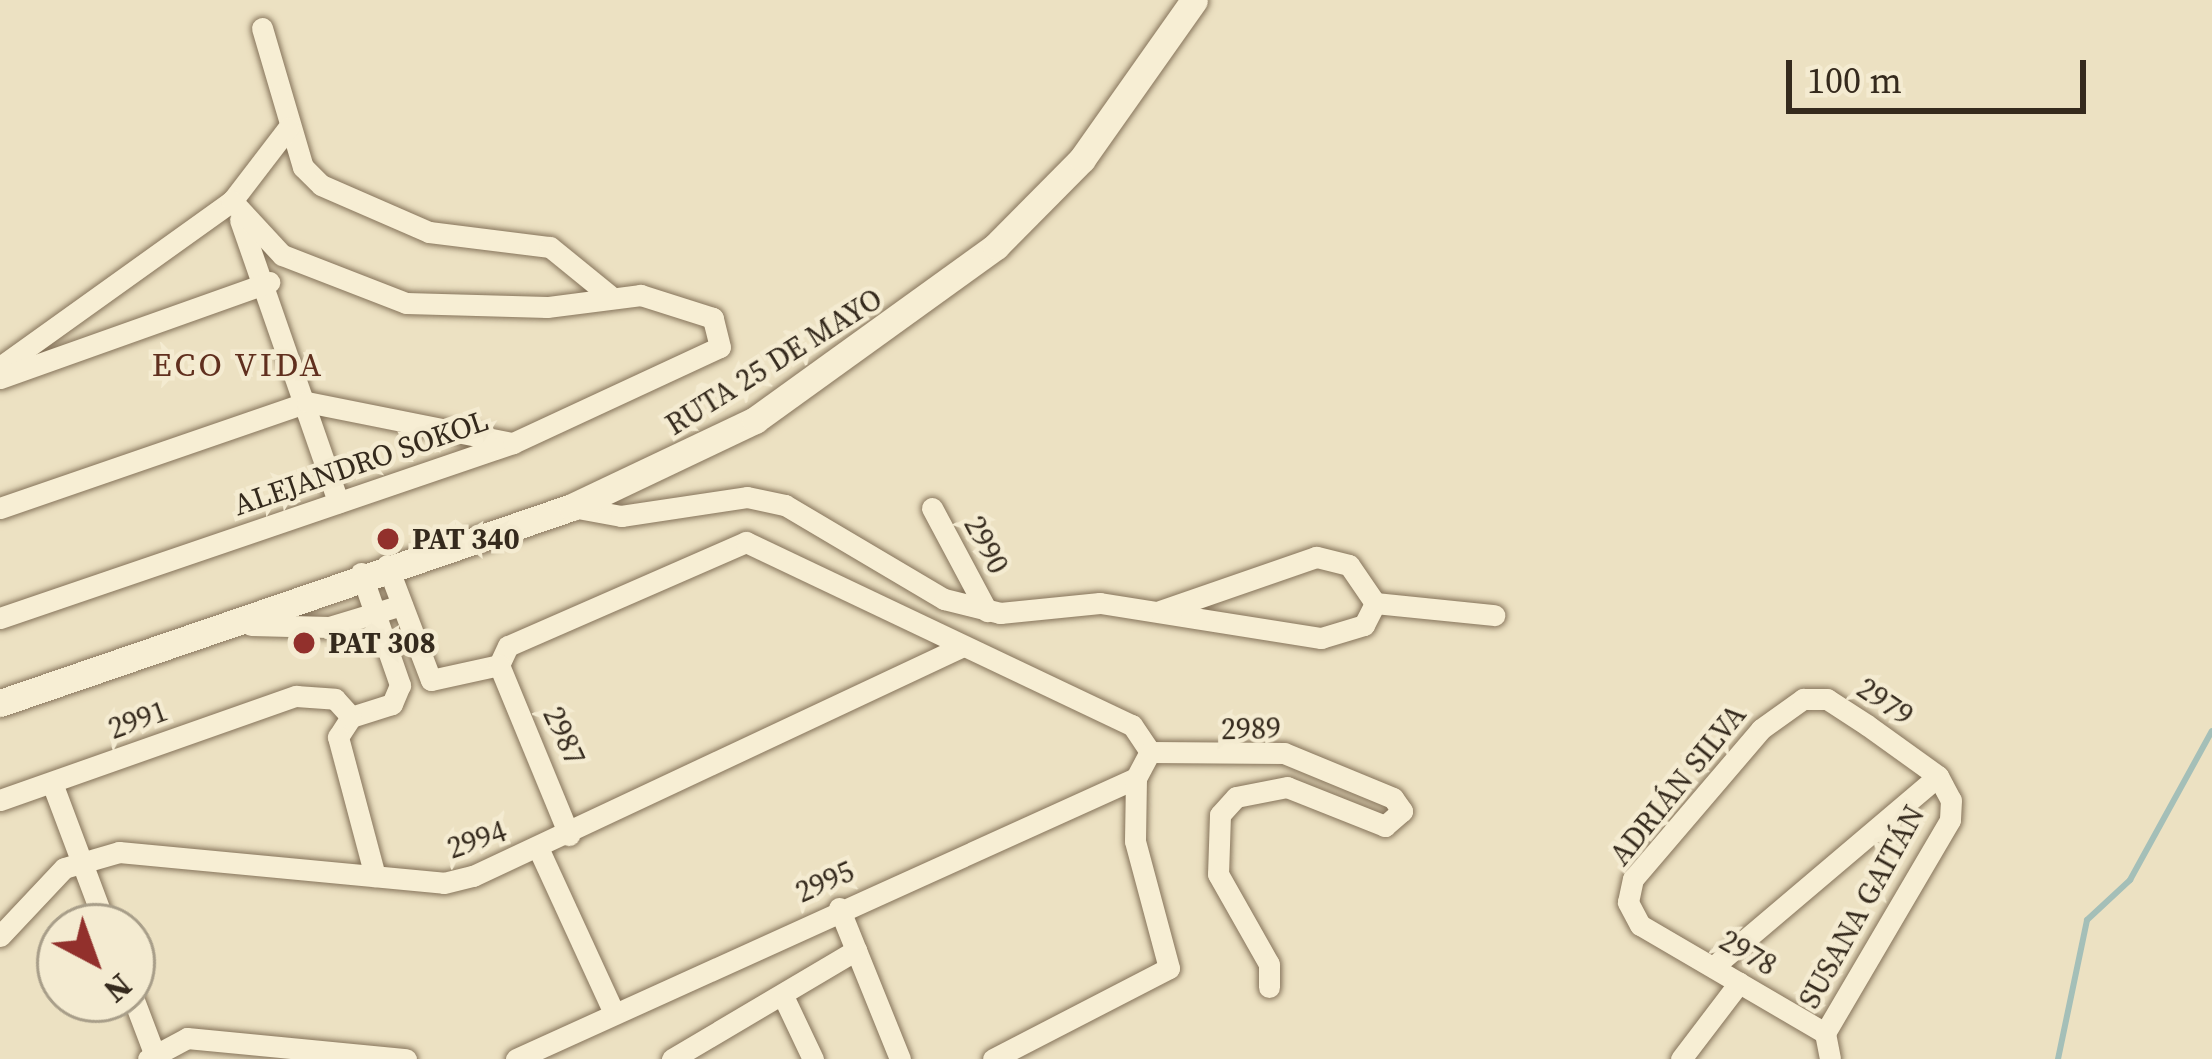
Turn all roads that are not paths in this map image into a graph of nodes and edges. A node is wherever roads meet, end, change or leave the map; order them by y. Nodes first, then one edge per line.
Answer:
1 (1194, 0) edge
2 (262, 28) dead end
3 (288, 128) junction
4 (232, 201) junction
5 (269, 282) junction
6 (609, 295) junction
7 (0, 367) edge
8 (0, 378) edge
9 (307, 402) junction
10 (513, 443) junction
11 (338, 502) junction
12 (572, 507) junction
13 (0, 508) edge
14 (932, 508) dead end
15 (374, 569) junction
16 (1375, 603) junction
17 (402, 605) junction
18 (1160, 611) junction
19 (993, 612) junction
20 (375, 615) junction
21 (1494, 615) dead end
22 (0, 618) edge
23 (185, 635) junction
24 (961, 646) junction
25 (499, 665) junction
26 (0, 703) edge
27 (1780, 708) joint
28 (351, 717) junction
29 (1150, 752) junction
30 (1250, 756) junction
31 (1136, 778) junction
32 (1942, 781) junction
33 (52, 783) junction
34 (1262, 788) junction
35 (0, 800) edge
36 (569, 835) junction
37 (539, 850) junction
38 (80, 858) junction
39 (375, 876) junction
40 (97, 903) edge
41 (839, 908) junction
42 (1640, 926) joint
43 (0, 936) edge
44 (856, 950) junction
45 (1713, 967) junction
46 (1739, 982) junction
47 (1269, 987) dead end
48 (784, 998) junction
49 (614, 1011) junction
50 (145, 1023) edge
51 (1825, 1033) junction
52 (158, 1052) edge
53 (276, 1053) edge
54 (197, 1059) edge
55 (406, 1059) edge
56 (516, 1059) edge
57 (672, 1059) edge
58 (813, 1059) edge
59 (900, 1059) edge
60 (993, 1059) edge
61 (1681, 1059) edge
62 (1830, 1059) edge

1 - 12 main road, RUTA 25 DE MAYO
2 - 3 street
3 - 4 street
3 - 6 street
4 - 5 street
4 - 6 street
4 - 7 street
5 - 8 street
5 - 9 street
6 - 10 street, ALEJANDRO SOKOL
9 - 10 street
9 - 11 street
9 - 13 street
10 - 11 street, ALEJANDRO SOKOL
11 - 22 street, ALEJANDRO SOKOL
12 - 15 main road, RUTA 25 DE MAYO
12 - 19 street
14 - 19 street, 2990
15 - 17 street
15 - 20 street
15 - 23 main road, RUTA 25 DE MAYO
16 - 18 street
16 - 18 street
16 - 21 street
17 - 20 street
17 - 25 street
18 - 19 street
20 - 23 street
20 - 28 street
23 - 26 main road, RUTA 25 DE MAYO
24 - 25 street
24 - 29 street
24 - 36 street, 2994
25 - 36 street, 2987
27 - 32 street, 2979
27 - 42 street, ADRIÁN SILVA
28 - 33 street, 2991
28 - 39 street
29 - 30 street, 2989
29 - 31 street
30 - 34 street
30 - 34 street, 2989
31 - 41 street, 2995
31 - 60 street
32 - 45 street
32 - 51 street, SUSANA GAITÁN
33 - 35 street, 2991
33 - 38 street
34 - 47 street, 2989
36 - 37 street, 2994
37 - 39 street, 2994
37 - 49 street
38 - 39 street, 2994
38 - 40 street
38 - 43 street
41 - 44 street
41 - 49 street, 2995
42 - 45 street, 2978
44 - 48 street
44 - 59 street
45 - 46 street, 2978
46 - 51 street, 2978
46 - 61 street
48 - 57 street
48 - 58 street
49 - 56 street, 2995
50 - 52 street
51 - 62 street, SUSANA GAITÁN
52 - 53 street
52 - 54 street
53 - 55 street

